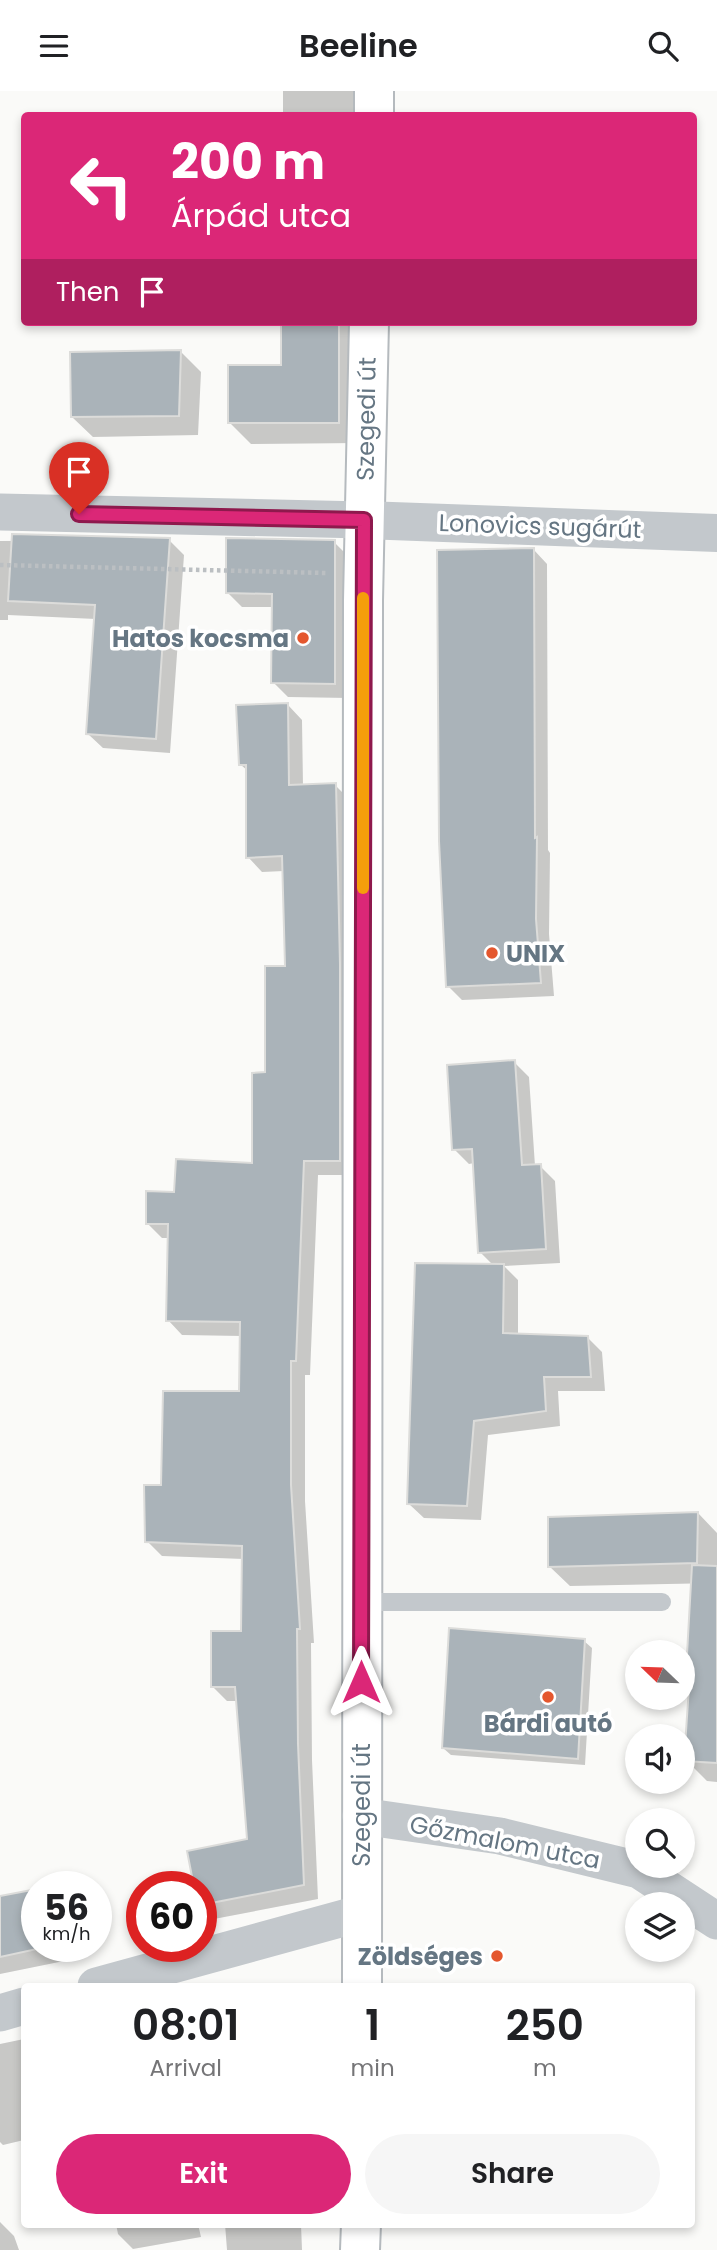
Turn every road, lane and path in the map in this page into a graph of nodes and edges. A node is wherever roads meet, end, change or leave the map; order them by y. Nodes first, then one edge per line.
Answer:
1 (374, 91) edge
2 (374, 112) edge
3 (369, 326) edge
4 (0, 512) edge
5 (364, 520) junction
6 (717, 533) edge
7 (0, 565) edge
8 (328, 573) dead end
9 (362, 1602) junction
10 (662, 1602) dead end
11 (361, 1816) junction
12 (362, 1913) junction
13 (717, 1921) edge
14 (107, 1983) edge
15 (362, 1983) edge
16 (21, 2007) edge
17 (0, 2013) edge
18 (361, 2228) edge
19 (360, 2250) edge

1 - 2 main road
3 - 5 main road, Szegedi út
4 - 5 street
5 - 6 street, Lonovics sugárút
5 - 9 main road, Szegedi út
7 - 8 path
9 - 10 lane
9 - 11 main road, Szegedi út
11 - 12 main road, Szegedi út
11 - 13 street, Gőzmalom utca
12 - 14 street
12 - 15 main road, Szegedi út
16 - 17 street
18 - 19 main road

